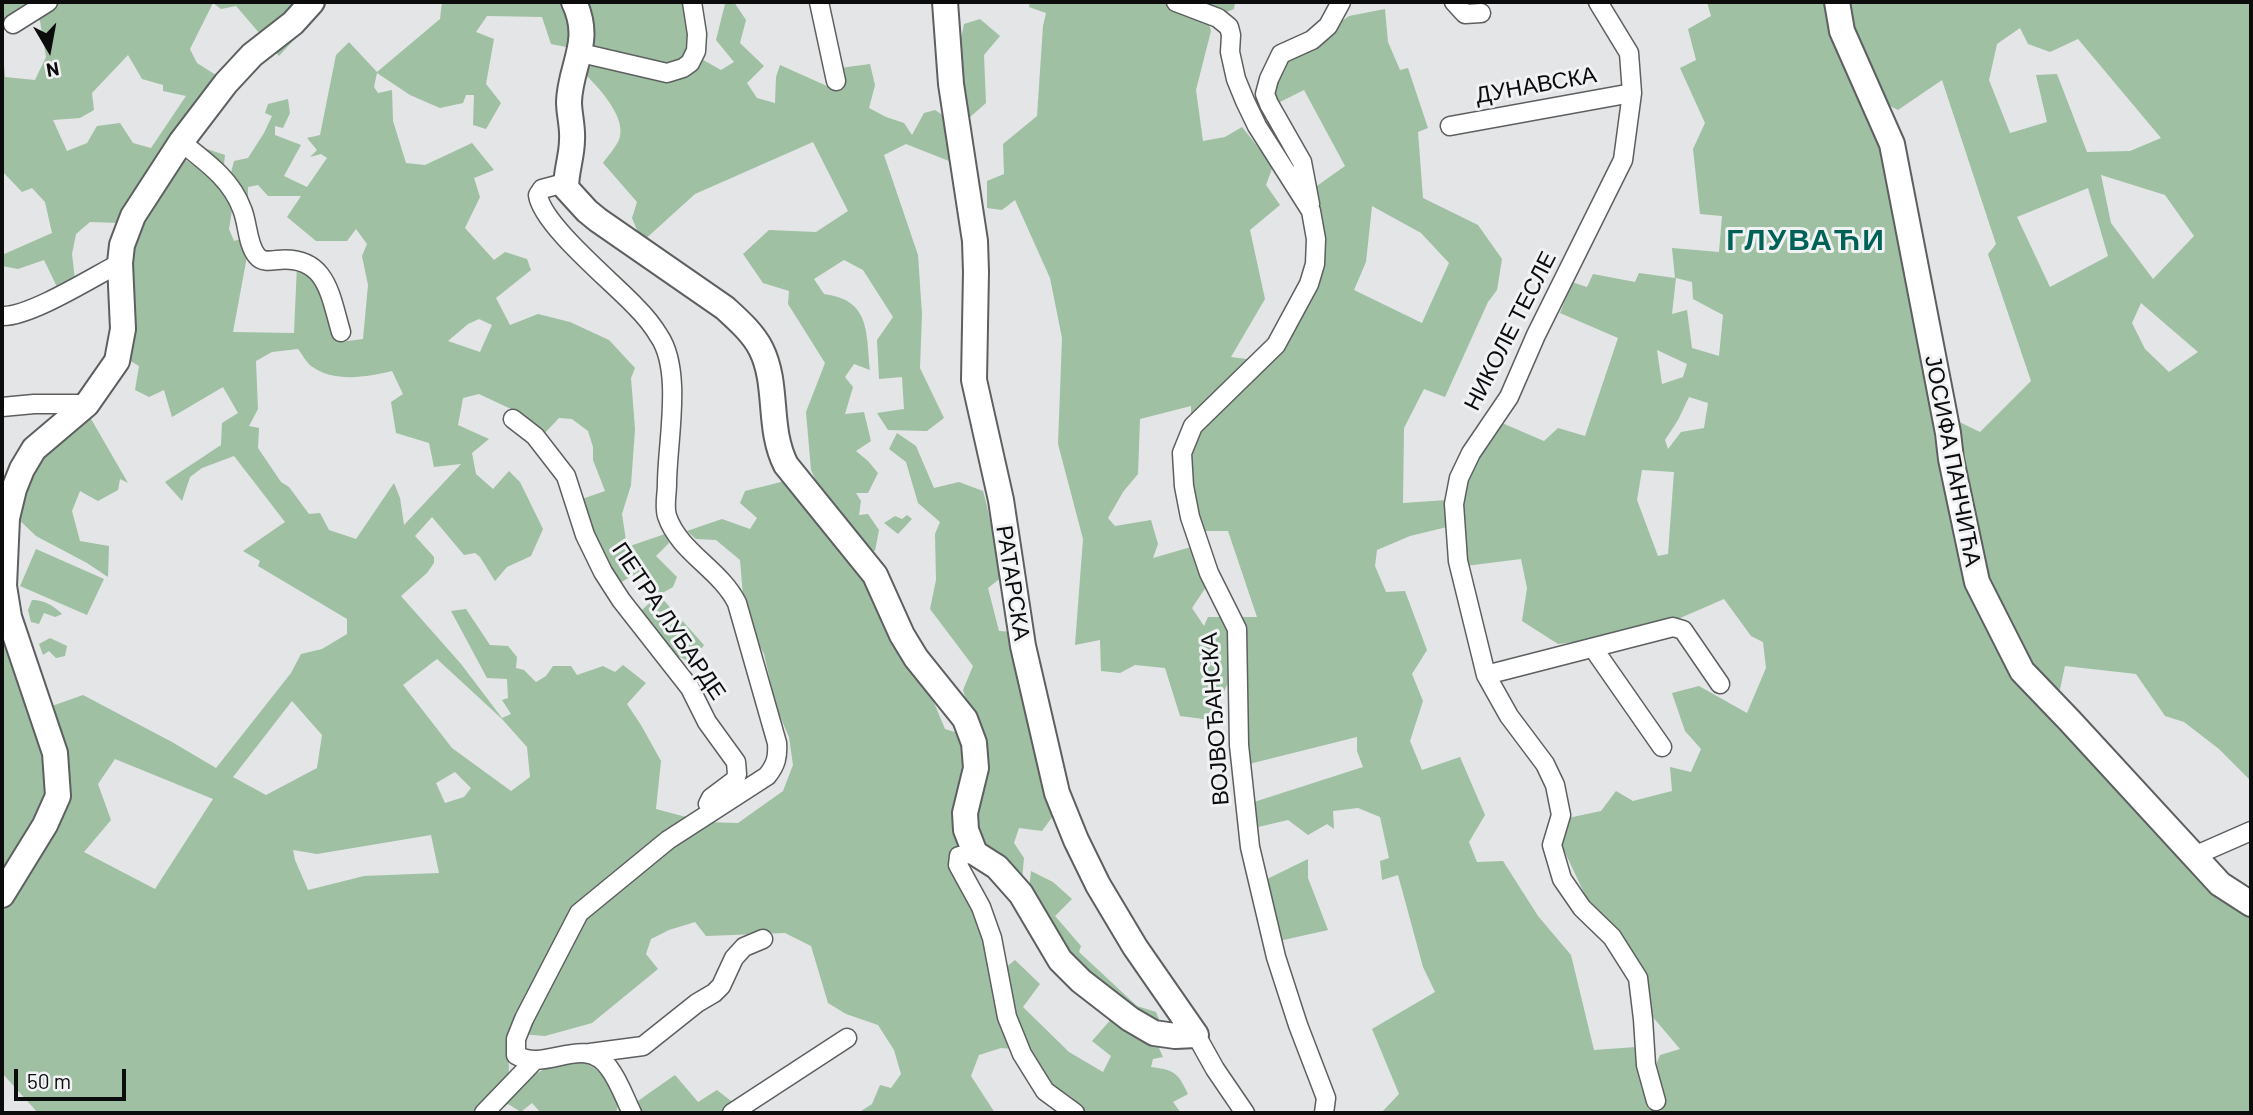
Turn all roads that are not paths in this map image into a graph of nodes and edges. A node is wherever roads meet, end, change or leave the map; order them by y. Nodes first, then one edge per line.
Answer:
1 (48, 2) edge
2 (312, 2) edge
3 (573, 2) edge
4 (692, 2) edge
5 (819, 2) edge
6 (945, 2) edge
7 (1176, 2) edge
8 (1341, 2) edge
9 (1454, 2) edge
10 (1598, 2) edge
11 (1837, 2) edge
12 (1481, 13) dead end
13 (13, 24) dead end
14 (581, 53) junction
15 (835, 81) dead end
16 (1632, 93) junction
17 (1450, 126) dead end
18 (181, 142) junction
19 (566, 188) junction
20 (1311, 211) junction
21 (121, 262) junction
22 (2, 316) edge
23 (341, 332) dead end
24 (87, 404) junction
25 (2, 407) edge
26 (513, 419) dead end
27 (1593, 648) junction
28 (1486, 675) junction
29 (1720, 684) dead end
30 (1662, 747) dead end
31 (710, 811) junction
32 (2251, 831) edge
33 (975, 853) junction
34 (2194, 856) junction
35 (2, 895) edge
36 (2251, 904) edge
37 (764, 939) dead end
38 (1196, 1035) junction
39 (846, 1038) dead end
40 (590, 1053) junction
41 (535, 1060) junction
42 (1656, 1101) dead end
43 (484, 1113) edge
44 (632, 1113) edge
45 (732, 1113) edge
46 (1075, 1113) edge
47 (1245, 1113) edge
48 (1324, 1113) edge

1 - 13 street
2 - 18 street
3 - 14 street
4 - 14 street
5 - 15 street
6 - 38 street, РАТАРСКА
7 - 20 street, ВОЈВОЂАНСКА
8 - 20 street
9 - 12 street
10 - 16 street, НИКОЛЕ ТЕСЛЕ
11 - 34 street, ЈОСИФА ПАНЧИЋА
14 - 19 street
16 - 17 street, ДУНАВСКА
16 - 28 street, НИКОЛЕ ТЕСЛЕ
18 - 21 street
18 - 23 street
19 - 31 street
19 - 33 street
20 - 48 street, ВОЈВОЂАНСКА
21 - 22 street
21 - 24 street
24 - 25 street
24 - 35 street
26 - 31 street, ПЕТРА ЛУБАРДЕ
27 - 28 street
27 - 29 street
27 - 30 street
28 - 42 street, НИКОЛЕ ТЕСЛЕ
31 - 41 street
32 - 34 street
33 - 38 street
33 - 46 street
34 - 36 street, ЈОСИФА ПАНЧИЋА
37 - 40 street
38 - 47 street, РАТАРСКА
39 - 45 street
40 - 41 street
40 - 44 street
41 - 43 street

